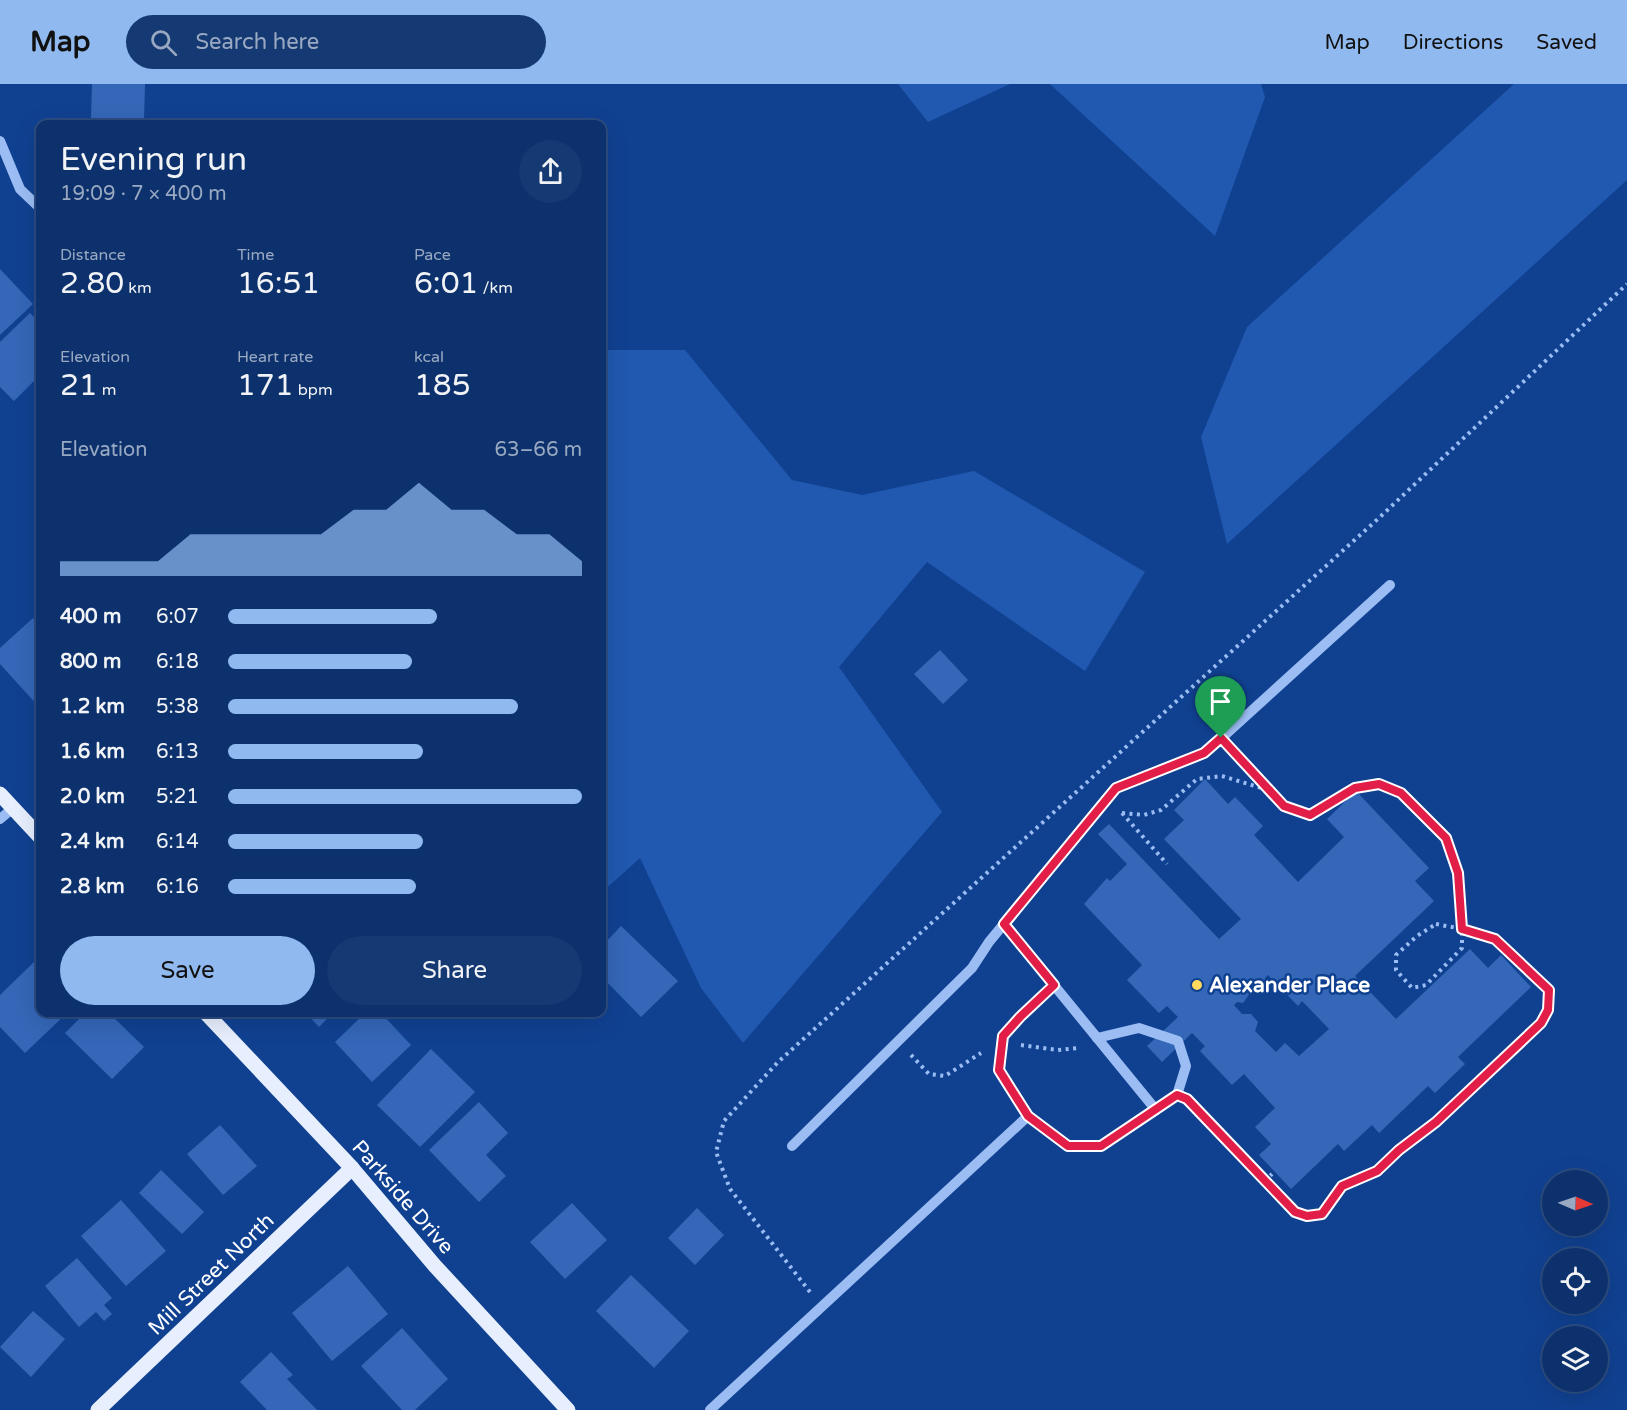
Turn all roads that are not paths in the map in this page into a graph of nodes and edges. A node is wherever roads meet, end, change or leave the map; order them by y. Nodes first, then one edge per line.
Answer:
1 (0, 141) edge
2 (36, 204) edge
3 (1390, 585) dead end
4 (0, 794) edge
5 (13, 808) junction
6 (0, 819) edge
7 (36, 833) edge
8 (1004, 924) junction
9 (1054, 985) junction
10 (211, 1017) edge
11 (1097, 1038) junction
12 (1156, 1110) junction
13 (1028, 1116) junction
14 (792, 1146) dead end
15 (352, 1168) junction
16 (98, 1410) edge
17 (568, 1410) edge
18 (710, 1410) edge

1 - 2 street
3 - 8 street
4 - 5 main road
5 - 6 street
5 - 7 main road
8 - 9 street
8 - 14 street
9 - 11 street
9 - 13 street
10 - 15 main road, Parkside Drive
11 - 12 street
11 - 12 street
12 - 13 street
13 - 18 street
15 - 16 main road, Mill Street North
15 - 17 main road, Parkside Drive

